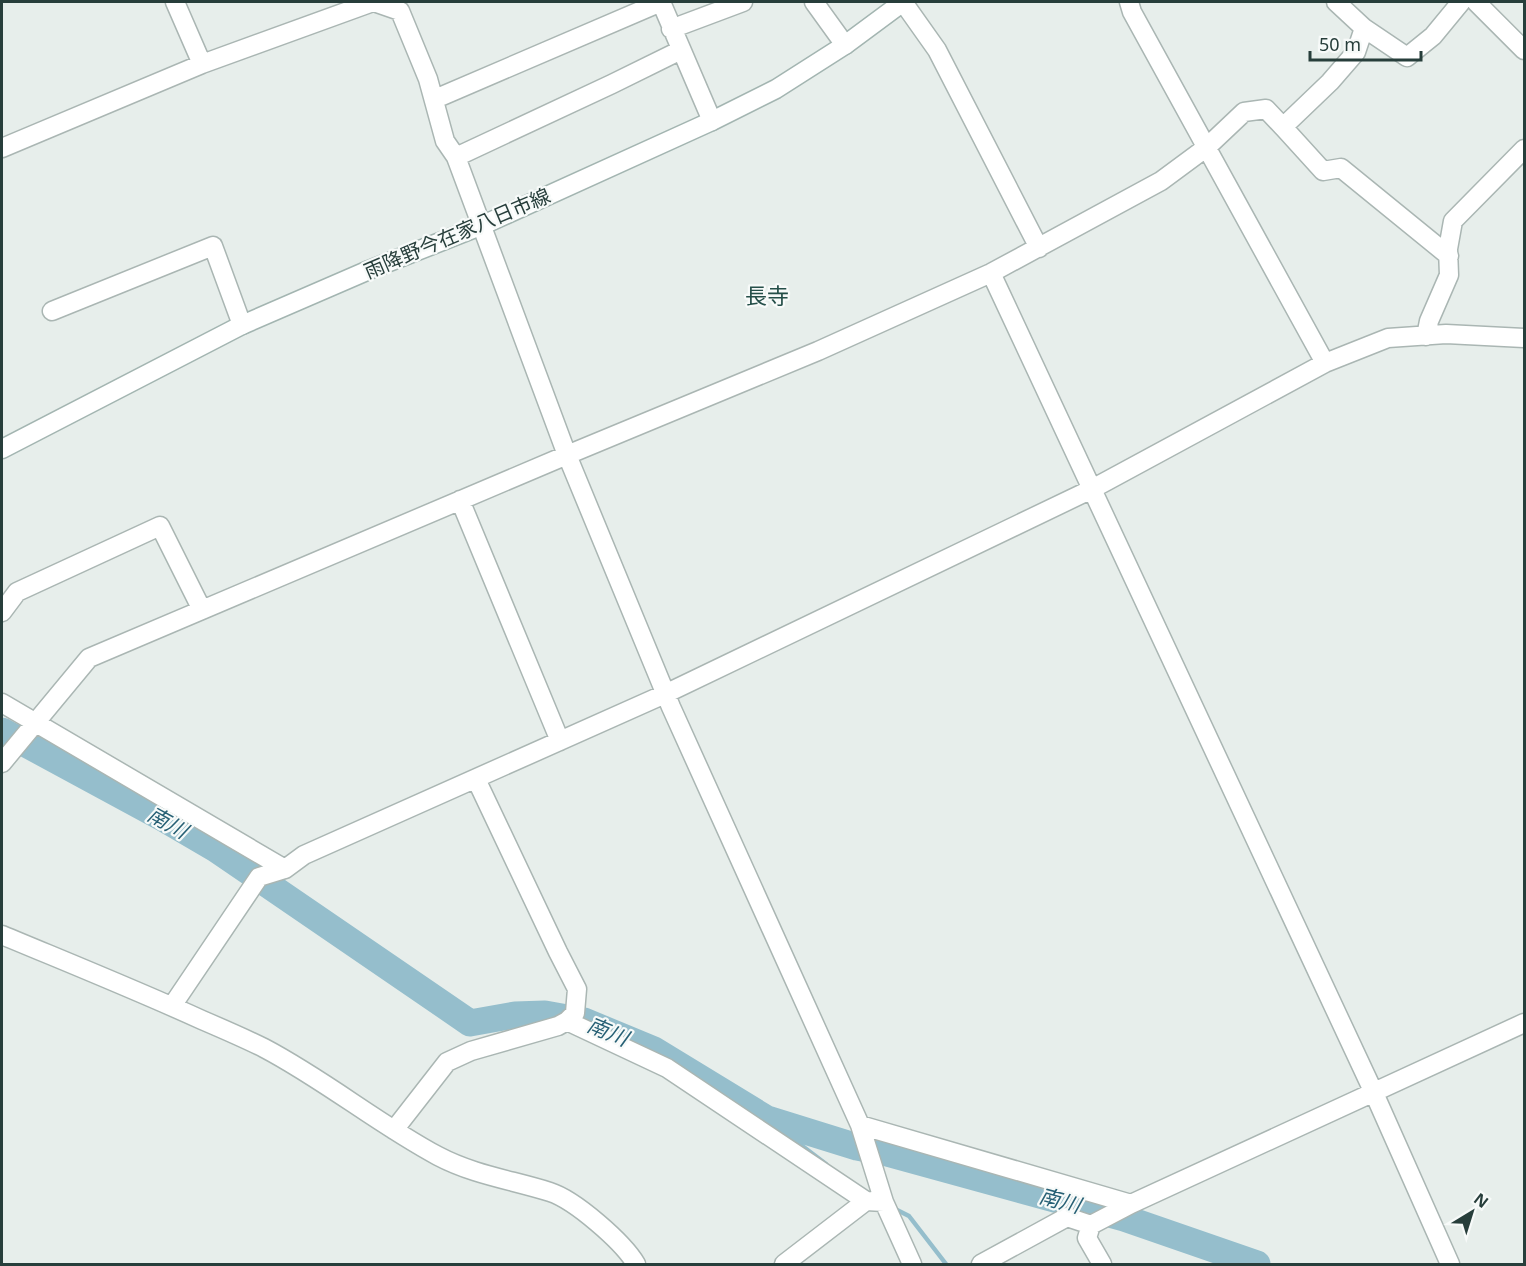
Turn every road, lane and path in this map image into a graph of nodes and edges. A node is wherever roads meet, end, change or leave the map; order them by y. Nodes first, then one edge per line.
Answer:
1 (175, 2) edge
2 (661, 2) edge
3 (744, 2) edge
4 (814, 2) edge
5 (903, 2) edge
6 (1129, 2) edge
7 (1336, 2) edge
8 (1461, 2) edge
9 (1476, 2) edge
10 (382, 3) edge
11 (1364, 28) junction
12 (671, 29) junction
13 (845, 45) junction
14 (681, 50) junction
15 (1524, 50) edge
16 (202, 64) junction
17 (435, 99) junction
18 (712, 121) junction
19 (1283, 127) junction
20 (1207, 147) junction
21 (2, 148) edge
22 (1524, 149) edge
23 (456, 157) junction
24 (483, 225) junction
25 (1039, 248) junction
26 (1449, 256) junction
27 (991, 273) junction
28 (52, 311) dead end
29 (242, 326) junction
30 (1426, 336) junction
31 (1524, 338) edge
32 (1325, 363) junction
33 (2, 449) edge
34 (567, 455) junction
35 (1092, 489) junction
36 (460, 500) junction
37 (202, 609) junction
38 (2, 612) edge
39 (665, 694) junction
40 (2, 703) edge
41 (35, 723) junction
42 (560, 741) junction
43 (7, 757) edge
44 (476, 779) junction
45 (285, 869) junction
46 (2, 935) edge
47 (172, 1006) junction
48 (567, 1021) junction
49 (1524, 1023) edge
50 (1374, 1093) junction
51 (860, 1125) junction
52 (394, 1130) junction
53 (875, 1201) junction
54 (1131, 1204) junction
55 (1091, 1225) junction
56 (636, 1264) edge
57 (784, 1264) edge
58 (912, 1264) edge
59 (981, 1264) edge
60 (1102, 1264) edge
61 (1450, 1264) edge

1 - 16 street
2 - 12 street
2 - 17 street
3 - 12 street
4 - 13 street
5 - 13 street, 雨降野今在家八日市線
5 - 25 street
6 - 20 street
7 - 11 street
8 - 11 street
9 - 15 street
10 - 16 street
10 - 17 street
11 - 19 street
12 - 14 street
13 - 18 street, 雨降野今在家八日市線
14 - 18 street
14 - 23 street
16 - 21 street
17 - 23 street
18 - 24 street, 雨降野今在家八日市線
19 - 20 street
19 - 26 street
20 - 25 street
20 - 32 street
22 - 26 street
23 - 24 street
24 - 29 street, 雨降野今在家八日市線
24 - 34 street
25 - 27 street
26 - 30 street
27 - 34 street
27 - 35 street
28 - 29 street
29 - 33 street, 雨降野今在家八日市線
30 - 31 street
30 - 32 street
32 - 35 street
34 - 36 street
34 - 39 street
35 - 39 street
35 - 50 street
36 - 37 street
36 - 42 street
37 - 38 street
37 - 41 street
39 - 42 street
39 - 51 street
40 - 41 street
41 - 43 street
41 - 45 street
42 - 44 street
44 - 45 street
44 - 48 street
45 - 47 street
46 - 47 street
47 - 52 street
48 - 52 street
48 - 53 street
49 - 50 street
50 - 54 street
50 - 61 street
51 - 53 street
51 - 54 street
52 - 56 street
53 - 57 street
53 - 58 street
54 - 55 street
55 - 59 street
55 - 60 street

